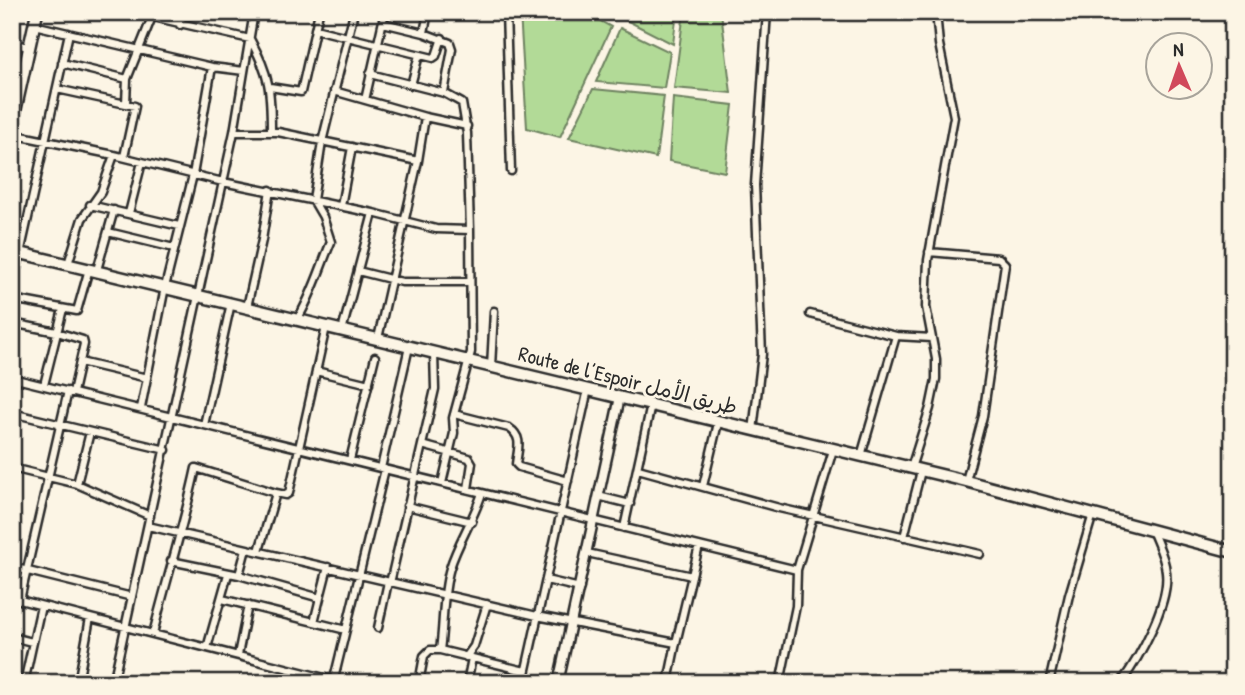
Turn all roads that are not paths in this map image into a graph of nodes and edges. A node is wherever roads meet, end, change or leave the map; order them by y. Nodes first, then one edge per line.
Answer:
1 (37, 12) edge
2 (131, 12) edge
3 (183, 12) edge
4 (254, 12) edge
5 (319, 12) edge
6 (354, 12) edge
7 (385, 12) edge
8 (428, 12) edge
9 (506, 12) edge
10 (767, 12) edge
11 (936, 12) edge
12 (154, 15) edge
13 (383, 23) junction
14 (33, 25) junction
15 (180, 25) junction
16 (315, 29) junction
17 (69, 33) junction
18 (424, 33) junction
19 (348, 38) junction
20 (442, 38) junction
21 (250, 40) junction
22 (12, 43) edge
23 (377, 43) junction
24 (29, 47) junction
25 (140, 51) junction
26 (419, 54) junction
27 (62, 63) junction
28 (212, 67) junction
29 (244, 71) junction
30 (370, 74) junction
31 (127, 79) junction
32 (17, 82) edge
33 (411, 85) junction
34 (270, 87) junction
35 (57, 89) junction
36 (334, 91) junction
37 (444, 93) junction
38 (365, 100) junction
39 (126, 103) junction
40 (425, 117) junction
41 (12, 125) edge
42 (467, 126) junction
43 (271, 131) junction
44 (234, 132) junction
45 (12, 134) edge
46 (46, 140) junction
47 (322, 142) junction
48 (352, 148) junction
49 (114, 155) junction
50 (124, 157) junction
51 (418, 161) junction
52 (142, 162) junction
53 (511, 171) dead end
54 (193, 175) junction
55 (223, 182) junction
56 (270, 190) junction
57 (313, 200) junction
58 (90, 205) junction
59 (341, 206) junction
60 (114, 210) junction
61 (373, 213) junction
62 (129, 214) junction
63 (405, 221) junction
64 (179, 226) junction
65 (470, 230) junction
66 (108, 232) junction
67 (174, 248) junction
68 (16, 252) edge
69 (929, 252) junction
70 (68, 264) junction
71 (93, 270) junction
72 (358, 271) junction
73 (392, 280) junction
74 (470, 282) junction
75 (165, 287) junction
76 (12, 290) edge
77 (199, 295) junction
78 (12, 299) edge
79 (231, 303) junction
80 (247, 307) junction
81 (63, 309) junction
82 (494, 311) dead end
83 (810, 314) dead end
84 (297, 320) junction
85 (12, 323) edge
86 (326, 327) junction
87 (342, 331) junction
88 (57, 332) junction
89 (379, 334) dead end
90 (896, 336) junction
91 (932, 338) junction
92 (409, 347) junction
93 (434, 353) junction
94 (375, 357) dead end
95 (80, 362) junction
96 (469, 362) junction
97 (491, 367) junction
98 (316, 371) junction
99 (12, 378) edge
100 (147, 378) junction
101 (369, 384) junction
102 (44, 385) junction
103 (588, 389) junction
104 (70, 392) junction
105 (620, 397) junction
106 (651, 405) junction
107 (141, 408) junction
108 (12, 413) edge
109 (454, 414) junction
110 (173, 416) junction
111 (718, 423) junction
112 (60, 425) junction
113 (204, 425) junction
114 (752, 431) junction
115 (90, 432) junction
116 (422, 445) junction
117 (298, 447) junction
118 (166, 450) junction
119 (833, 450) junction
120 (450, 452) junction
121 (861, 456) junction
122 (350, 460) junction
123 (12, 468) edge
124 (383, 468) junction
125 (638, 469) junction
126 (916, 469) junction
127 (414, 476) junction
128 (48, 478) junction
129 (568, 481) junction
130 (966, 481) junction
131 (442, 483) junction
132 (77, 484) junction
133 (703, 486) junction
134 (468, 489) junction
135 (482, 493) junction
136 (276, 494) junction
137 (598, 496) junction
138 (630, 504) junction
139 (407, 506) junction
140 (561, 512) junction
141 (1093, 514) junction
142 (150, 516) junction
143 (815, 516) junction
144 (593, 521) junction
145 (472, 522) junction
146 (148, 526) junction
147 (624, 528) junction
148 (1152, 530) junction
149 (182, 533) junction
150 (904, 537) junction
151 (699, 545) junction
152 (246, 549) junction
153 (259, 551) junction
154 (1233, 552) edge
155 (587, 553) junction
156 (980, 554) dead end
157 (171, 561) junction
158 (12, 567) edge
159 (328, 567) junction
160 (27, 570) junction
161 (797, 570) junction
162 (228, 574) junction
163 (240, 575) junction
164 (359, 575) junction
165 (692, 576) junction
166 (546, 580) junction
167 (389, 582) junction
168 (580, 588) junction
169 (444, 594) junction
170 (132, 597) junction
171 (12, 598) edge
172 (320, 598) junction
173 (222, 599) junction
174 (20, 600) junction
175 (487, 604) junction
176 (248, 605) junction
177 (41, 606) junction
178 (537, 616) junction
179 (90, 618) junction
180 (314, 622) junction
181 (572, 623) junction
182 (126, 627) junction
183 (378, 628) dead end
184 (346, 629) junction
185 (153, 634) junction
186 (12, 636) edge
187 (32, 642) junction
188 (676, 643) junction
189 (208, 648) junction
190 (440, 650) junction
191 (238, 655) junction
192 (469, 657) junction
193 (525, 671) junction
194 (333, 681) edge
195 (668, 681) edge
196 (638, 682) edge
197 (24, 683) edge
198 (78, 683) edge
199 (113, 683) edge
200 (344, 683) edge
201 (419, 683) edge
202 (467, 683) edge
203 (523, 683) edge
204 (558, 683) edge
205 (625, 683) edge
206 (780, 683) edge
207 (1049, 683) edge
208 (1121, 683) edge

1 - 14 main road
2 - 12 street
3 - 15 street
4 - 21 street
5 - 16 street
6 - 19 street
7 - 13 street
8 - 18 street
9 - 53 street
10 - 114 street
11 - 69 street
12 - 15 street
12 - 25 street
13 - 18 street
13 - 23 street
14 - 17 street
14 - 24 main road
15 - 21 street
16 - 19 street
16 - 34 street
17 - 25 street
17 - 27 street
18 - 20 street
19 - 23 street
19 - 36 street
20 - 26 street
20 - 37 street
21 - 29 street
21 - 34 street
22 - 24 street
23 - 26 street
23 - 30 street
24 - 32 main road
25 - 28 street
25 - 31 street
26 - 33 street
27 - 31 street
27 - 35 street
28 - 29 street
28 - 54 street
29 - 44 street
30 - 33 street
30 - 38 street
31 - 39 street
32 - 41 main road
33 - 37 street
34 - 43 street
35 - 39 street
35 - 46 street
36 - 38 street
36 - 47 street
37 - 42 street
38 - 40 street
39 - 50 street
40 - 42 street
40 - 51 street
42 - 65 street
43 - 44 street
43 - 47 street
44 - 55 street
45 - 46 street
46 - 49 street
46 - 68 street
47 - 48 street
47 - 57 street
48 - 51 street
48 - 59 street
49 - 50 street
49 - 58 street
50 - 52 street
51 - 63 street
52 - 54 street
52 - 62 street
54 - 55 street
54 - 64 street
55 - 56 street
55 - 77 street
56 - 57 street
56 - 80 street
57 - 59 street
57 - 84 street
58 - 60 street
58 - 70 street
59 - 61 street
60 - 62 street
60 - 66 street
61 - 63 street
61 - 72 street
62 - 64 street
63 - 65 street
63 - 73 street
64 - 67 street
65 - 74 street
66 - 67 street
66 - 71 street
67 - 75 street
68 - 70 main road, Route de l’Espoir طريق الأمل
68 - 76 street
69 - 91 street
69 - 130 street
70 - 71 main road, Route de l’Espoir طريق الأمل
71 - 75 main road, Route de l’Espoir طريق الأمل
71 - 81 street
72 - 73 street
72 - 87 street
73 - 74 street
73 - 89 street
74 - 96 street
75 - 77 main road, Route de l’Espoir طريق الأمل
75 - 100 street
77 - 79 main road, Route de l’Espoir طريق الأمل
77 - 110 street
78 - 81 street
79 - 80 main road, Route de l’Espoir طريق الأمل
79 - 113 street
80 - 84 main road, Route de l’Espoir طريق الأمل
81 - 88 street
82 - 97 street
83 - 90 street
84 - 86 main road, Route de l’Espoir طريق الأمل
85 - 88 street
86 - 87 main road, Route de l’Espoir طريق الأمل
86 - 98 street
87 - 92 main road, Route de l’Espoir طريق الأمل
88 - 95 street
88 - 102 street
90 - 91 street
90 - 121 street
91 - 126 street
92 - 93 main road, Route de l’Espoir طريق الأمل
92 - 124 street
93 - 96 main road, Route de l’Espoir طريق الأمل
93 - 116 street
94 - 101 street
95 - 100 street
95 - 104 street
96 - 97 main road, Route de l’Espoir طريق الأمل
96 - 109 street
97 - 103 main road, Route de l’Espoir طريق الأمل
98 - 101 street
98 - 117 street
99 - 102 street
100 - 107 street
101 - 122 street
102 - 104 street
103 - 105 main road, Route de l’Espoir طريق الأمل
103 - 129 street
104 - 107 street
104 - 112 street
105 - 106 main road, Route de l’Espoir طريق الأمل
105 - 137 street
106 - 111 main road, Route de l’Espoir طريق الأمل
106 - 125 street
107 - 110 street
108 - 112 street
109 - 120 street
109 - 129 street
110 - 113 street
110 - 118 street
111 - 114 main road, Route de l’Espoir طريق الأمل
111 - 133 street
112 - 115 street
112 - 128 street
113 - 117 street
114 - 119 main road, Route de l’Espoir طريق الأمل
115 - 118 street
115 - 132 street
116 - 120 street
116 - 127 street
117 - 122 street
117 - 136 street
118 - 142 street
119 - 121 main road, Route de l’Espoir طريق الأمل
119 - 143 street
120 - 131 street
120 - 134 street
121 - 126 main road, Route de l’Espoir طريق الأمل
122 - 124 street
123 - 128 street
124 - 127 street
124 - 164 street
125 - 133 street
125 - 138 street
126 - 130 main road, Route de l’Espoir طريق الأمل
126 - 150 street
127 - 131 street
127 - 139 street
128 - 132 street
128 - 160 street
129 - 140 street
130 - 141 main road, Route de l’Espoir طريق الأمل
131 - 134 street
132 - 142 street
133 - 143 street
134 - 135 street
135 - 140 street
135 - 145 street
136 - 149 street
136 - 153 street
137 - 138 street
137 - 144 street
138 - 147 street
139 - 145 street
139 - 167 street
140 - 144 street
140 - 166 street
141 - 148 main road, Route de l’Espoir طريق الأمل
141 - 207 street
142 - 146 street
143 - 150 street
143 - 161 street
144 - 147 street
144 - 155 street
145 - 169 street
146 - 149 street
146 - 170 street
147 - 151 street
148 - 154 main road, Route de l’Espoir طريق الأمل
148 - 208 street
149 - 152 street
149 - 157 street
150 - 156 street
151 - 161 street
151 - 165 street
152 - 153 street
152 - 163 street
153 - 159 street
155 - 165 street
155 - 168 street
157 - 162 street
157 - 185 street
158 - 160 street
159 - 164 street
159 - 172 street
160 - 170 street
160 - 174 street
161 - 206 street
162 - 163 street
162 - 173 street
163 - 172 street
164 - 167 street
164 - 184 street
165 - 188 street
166 - 168 street
166 - 178 street
167 - 169 street
167 - 183 street
168 - 181 street
169 - 175 street
169 - 190 street
170 - 182 street
171 - 174 street
172 - 180 street
173 - 176 street
173 - 189 street
174 - 177 street
175 - 178 street
175 - 192 street
176 - 180 street
176 - 191 street
177 - 179 street
177 - 187 street
178 - 181 street
178 - 193 street
179 - 182 street
179 - 198 street
180 - 184 street
181 - 188 street
181 - 204 street
182 - 185 street
182 - 199 street
184 - 194 street
185 - 189 street
186 - 187 street
187 - 197 street
188 - 195 street
189 - 191 street
190 - 192 street
190 - 201 street
191 - 194 street
192 - 193 street
192 - 202 street
193 - 203 street
194 - 200 street
195 - 196 street
196 - 205 street

